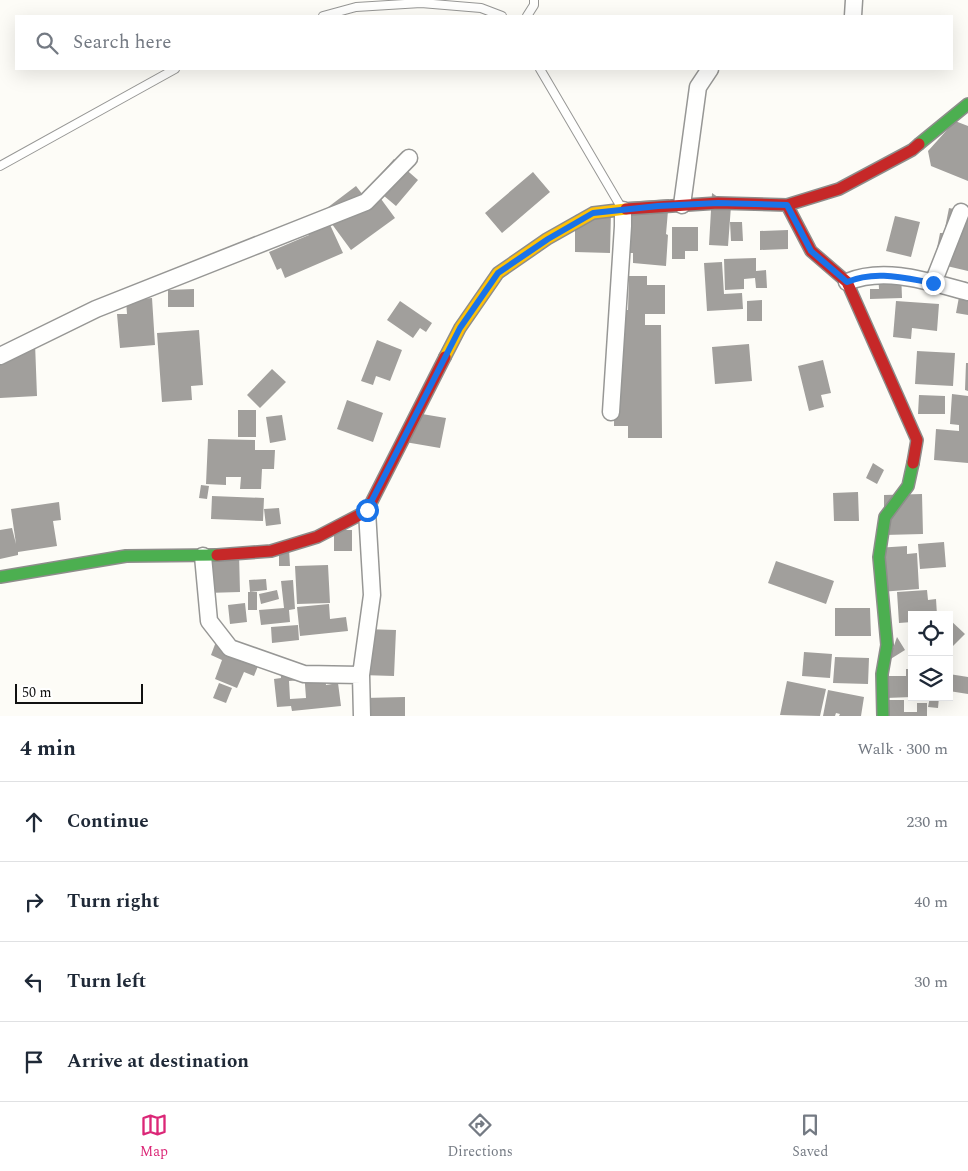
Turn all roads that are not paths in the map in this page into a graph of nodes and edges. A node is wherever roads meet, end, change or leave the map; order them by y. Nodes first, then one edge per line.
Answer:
1 (534, 0) edge
2 (854, 0) edge
3 (327, 15) edge
4 (499, 15) edge
5 (528, 15) edge
6 (852, 15) edge
7 (173, 70) edge
8 (541, 70) edge
9 (709, 70) edge
10 (968, 104) edge
11 (409, 158) dead end
12 (0, 166) edge
13 (682, 205) junction
14 (787, 205) junction
15 (622, 210) junction
16 (961, 212) dead end
17 (847, 282) junction
18 (933, 283) junction
19 (968, 292) edge
20 (0, 356) edge
21 (611, 412) dead end
22 (367, 510) junction
23 (203, 556) junction
24 (0, 577) edge
25 (361, 675) junction
26 (362, 716) edge
27 (883, 716) edge

1 - 5 lane
2 - 6 street
3 - 4 lane
7 - 12 lane
8 - 15 lane
9 - 13 street
10 - 14 street
11 - 20 street
13 - 14 street
13 - 15 street
14 - 17 street
15 - 21 street
15 - 22 street
16 - 18 street
17 - 18 street
17 - 27 street
18 - 19 street
22 - 23 street
22 - 25 street
23 - 24 street
23 - 25 street
25 - 26 street

